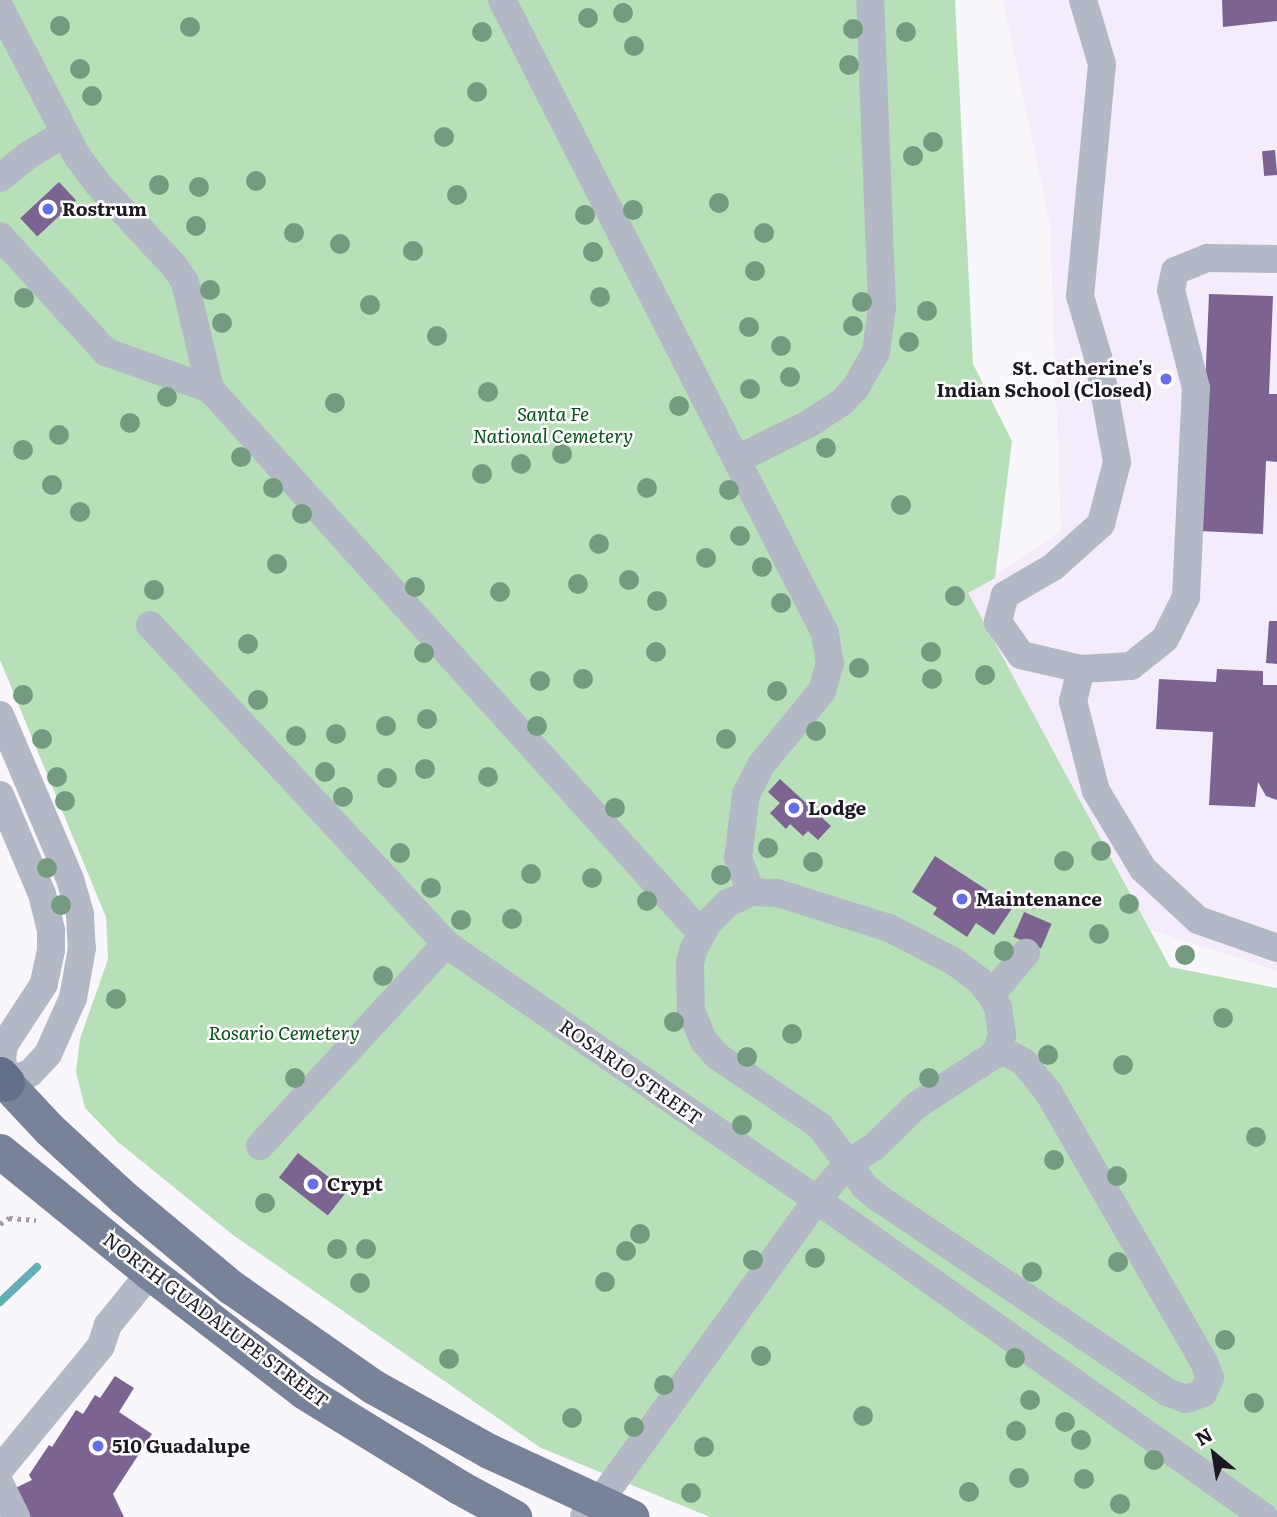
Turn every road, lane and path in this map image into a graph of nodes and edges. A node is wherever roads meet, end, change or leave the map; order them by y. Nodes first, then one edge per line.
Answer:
1 (502, 0) edge
2 (870, 0) edge
3 (1083, 0) edge
4 (0, 9) edge
5 (65, 133) junction
6 (0, 178) edge
7 (0, 236) edge
8 (1277, 259) edge
9 (210, 389) junction
10 (738, 459) junction
11 (150, 625) dead end
12 (1081, 669) junction
13 (0, 715) edge
14 (0, 795) edge
15 (751, 892) junction
16 (701, 933) junction
17 (446, 944) junction
18 (1277, 948) edge
19 (1026, 954) dead end
20 (991, 995) junction
21 (998, 1048) junction
22 (2, 1083) edge
23 (260, 1146) dead end
24 (0, 1151) edge
25 (848, 1163) junction
26 (817, 1200) junction
27 (41, 1221) dead end
28 (0, 1224) edge
29 (150, 1273) junction
30 (0, 1469) edge
31 (0, 1484) edge
32 (591, 1510) edge
33 (1277, 1514) edge
34 (16, 1517) edge
35 (514, 1517) edge
36 (632, 1517) edge
37 (1264, 1517) edge
38 (1271, 1517) edge

1 - 10 street
2 - 10 street
3 - 12 street
4 - 5 street
5 - 6 street
5 - 9 street
7 - 9 street
8 - 12 street
9 - 16 street
10 - 15 street
11 - 17 street, ROSARIO STREET
12 - 18 street
13 - 22 street
14 - 22 street
15 - 16 street
15 - 20 street
16 - 25 street
17 - 23 street
17 - 26 street, ROSARIO STREET
19 - 20 street
20 - 21 street
21 - 25 street
21 - 25 street
22 - 32 main road, NORTH GUADALUPE STREET
24 - 29 main road, NORTH GUADALUPE STREET
25 - 26 street
26 - 32 street
26 - 37 street, ROSARIO STREET
27 - 28 path
29 - 30 street
29 - 35 main road, NORTH GUADALUPE STREET
31 - 34 street
32 - 36 main road, NORTH GUADALUPE STREET
33 - 38 street

